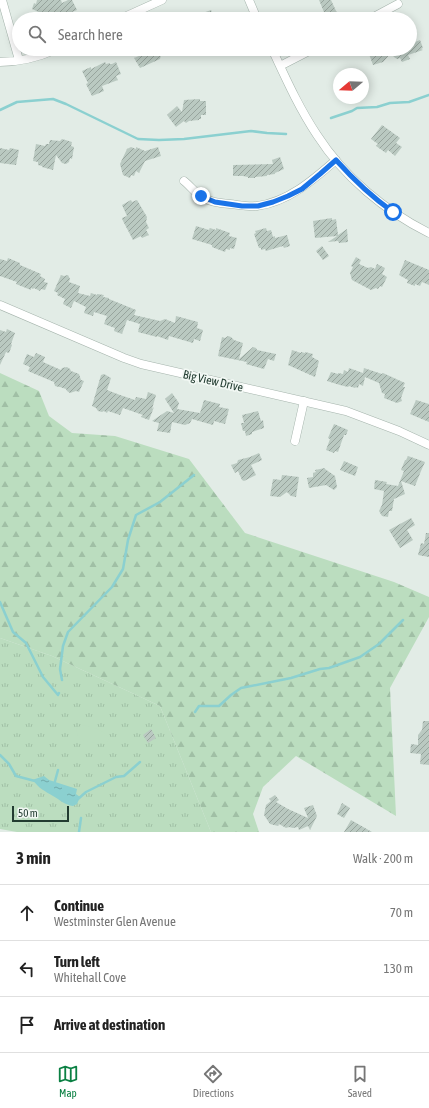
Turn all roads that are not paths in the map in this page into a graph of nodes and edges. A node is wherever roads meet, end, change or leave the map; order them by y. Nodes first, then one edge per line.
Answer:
1 (2, 0) edge
2 (162, 0) edge
3 (248, 0) edge
4 (398, 4) dead end
5 (135, 12) edge
6 (254, 12) edge
7 (383, 12) edge
8 (12, 35) edge
9 (18, 56) edge
10 (40, 56) edge
11 (275, 56) edge
12 (299, 56) edge
13 (19, 60) junction
14 (0, 62) edge
15 (280, 66) junction
16 (336, 160) junction
17 (184, 181) dead end
18 (429, 233) edge
19 (0, 305) edge
20 (304, 402) junction
21 (295, 441) dead end
22 (429, 446) edge

1 - 8 street
2 - 5 street
3 - 6 street
4 - 7 street
9 - 13 street
10 - 13 street
11 - 15 street
12 - 15 street
13 - 14 street
15 - 16 street
16 - 17 street
16 - 18 street
19 - 20 street, Big View Drive
20 - 21 street
20 - 22 street, Big View Drive

